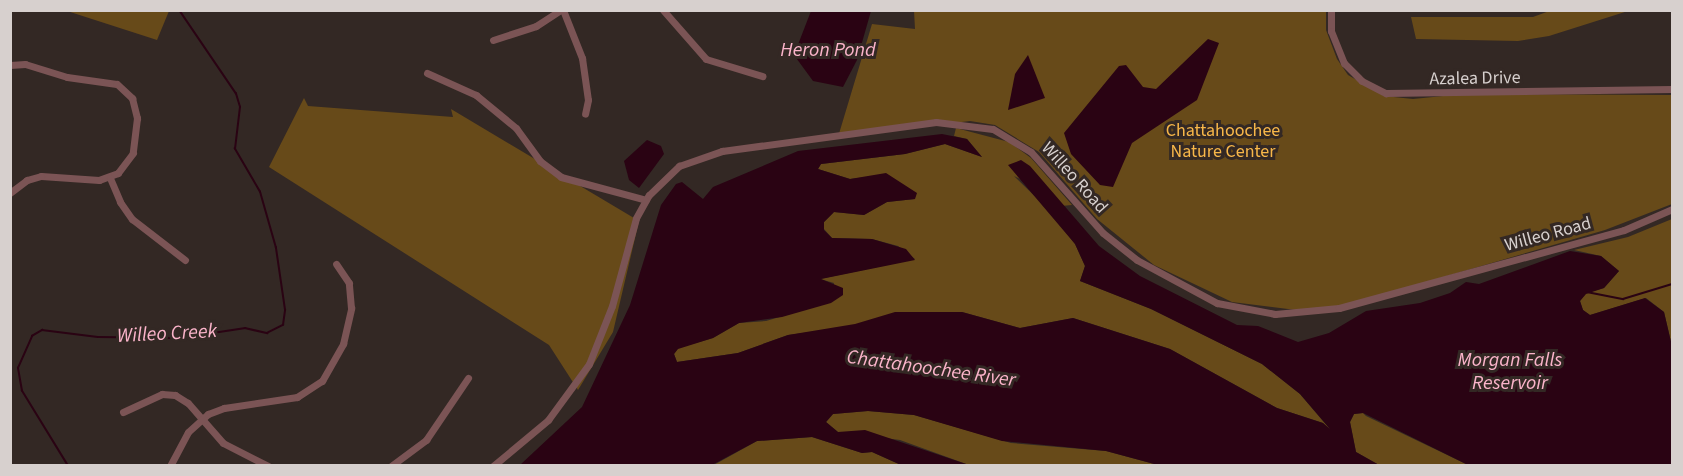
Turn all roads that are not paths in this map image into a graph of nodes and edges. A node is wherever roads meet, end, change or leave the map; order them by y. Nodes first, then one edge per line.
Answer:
1 (562, 10) edge
2 (663, 10) edge
3 (1331, 10) edge
4 (493, 40) dead end
5 (10, 65) edge
6 (427, 73) dead end
7 (762, 76) dead end
8 (1672, 89) edge
9 (585, 114) dead end
10 (110, 178) junction
11 (10, 194) edge
12 (646, 200) junction
13 (1672, 209) edge
14 (185, 260) dead end
15 (336, 264) dead end
16 (468, 378) dead end
17 (123, 412) dead end
18 (201, 420) junction
19 (170, 465) edge
20 (268, 465) edge
21 (391, 465) edge
22 (493, 465) edge

1 - 4 street
1 - 9 street
2 - 7 street
3 - 8 street, Azalea Drive
5 - 10 street
6 - 12 street
10 - 11 street
10 - 14 street
12 - 13 street, Willeo Road
12 - 22 street, Willeo Road
15 - 18 street
16 - 21 street
17 - 18 street
18 - 19 street
18 - 20 street

